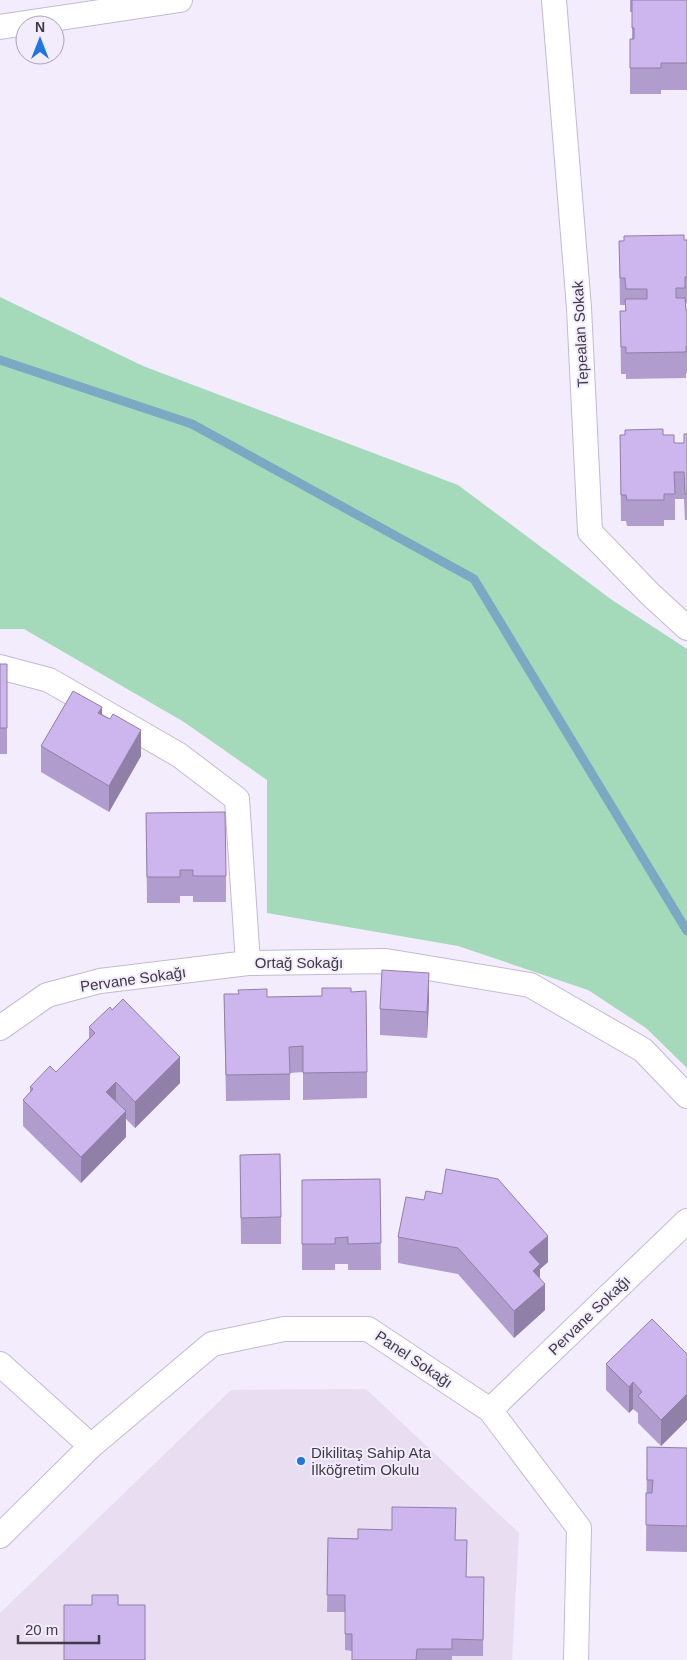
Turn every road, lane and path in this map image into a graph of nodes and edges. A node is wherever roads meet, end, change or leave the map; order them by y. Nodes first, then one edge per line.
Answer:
1 (180, 0) edge
2 (554, 0) edge
3 (0, 27) edge
4 (687, 628) edge
5 (0, 667) edge
6 (248, 963) junction
7 (0, 1028) edge
8 (687, 1096) edge
9 (687, 1221) edge
10 (0, 1364) edge
11 (490, 1410) junction
12 (90, 1446) junction
13 (0, 1536) edge
14 (576, 1660) edge

1 - 3 street
2 - 4 street, Tepealan Sokak
5 - 6 street, Ortağ Sokağı
6 - 7 street, Pervane Sokağı
6 - 8 street, Ortağ Sokağı
9 - 11 street, Pervane Sokağı
10 - 12 street
11 - 12 street, Panel Sokağı
11 - 14 street, Panel Sokağı
12 - 13 street, Panel Sokağı

